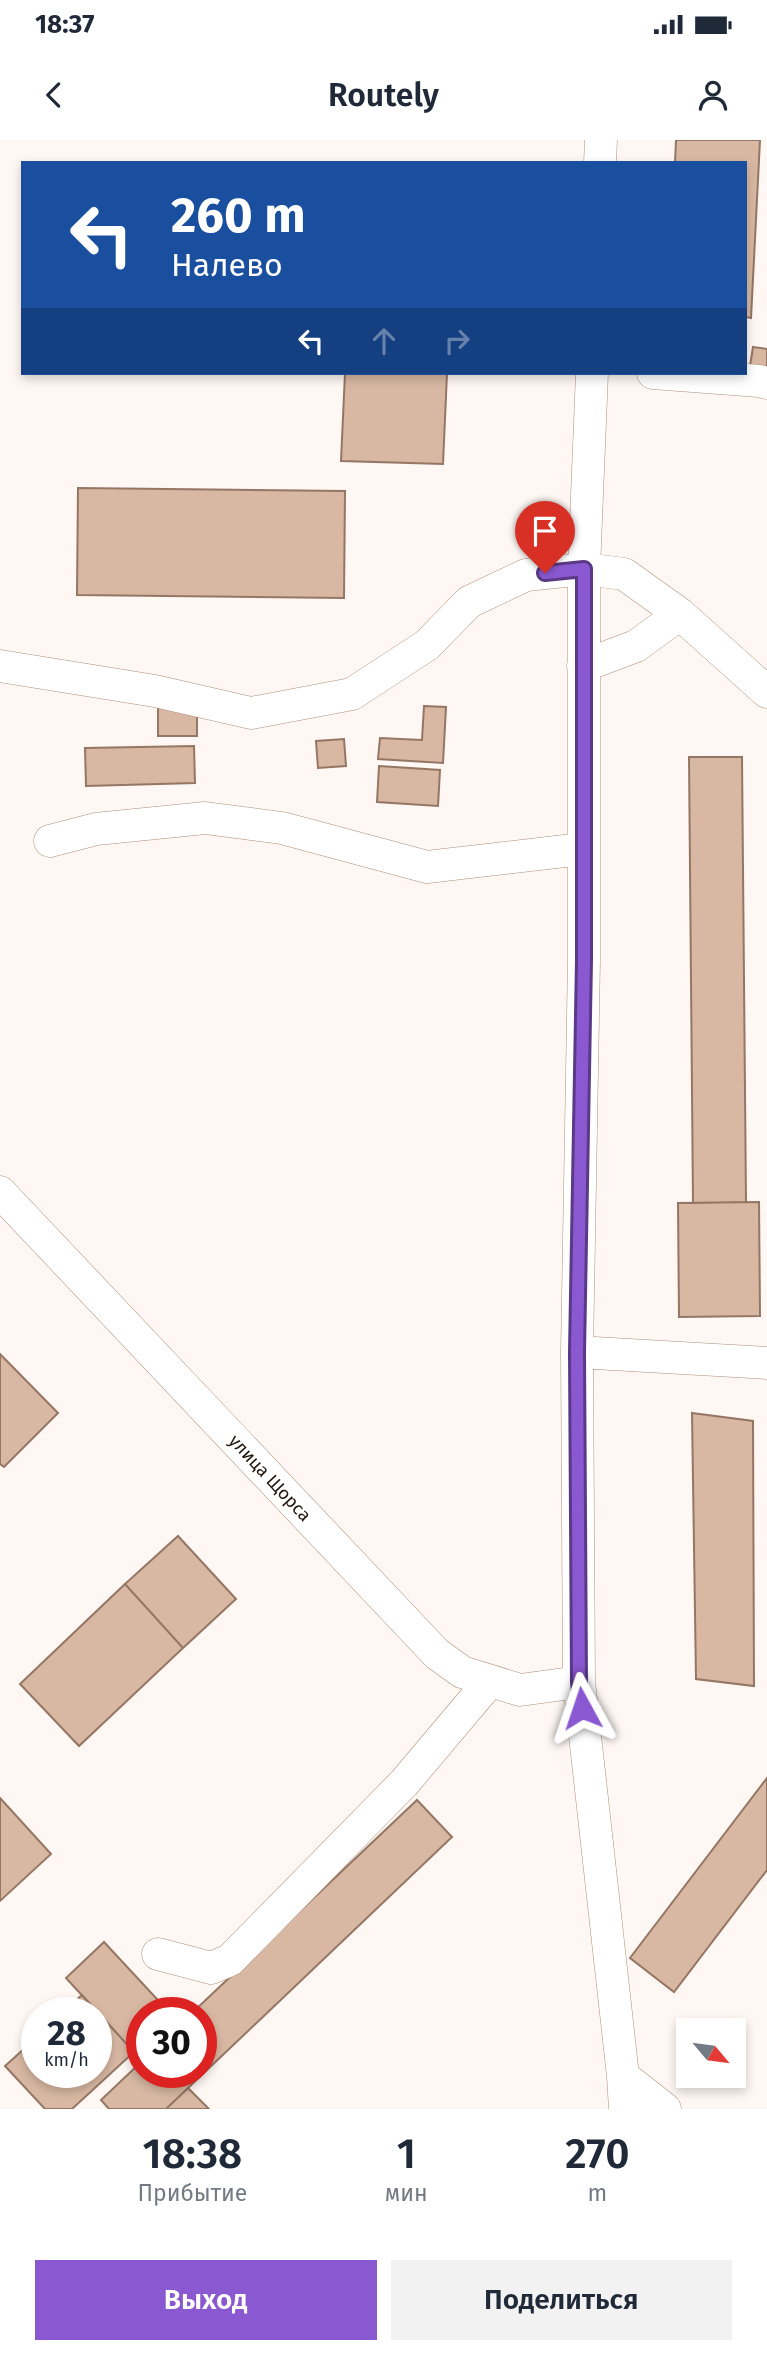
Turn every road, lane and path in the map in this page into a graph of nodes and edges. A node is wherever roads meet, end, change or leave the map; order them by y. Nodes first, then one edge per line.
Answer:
1 (601, 140) edge
2 (600, 161) edge
3 (592, 375) edge
4 (683, 375) edge
5 (767, 383) edge
6 (584, 569) junction
7 (680, 614) junction
8 (0, 666) edge
9 (583, 666) junction
10 (767, 692) edge
11 (50, 841) dead end
12 (582, 849) junction
13 (0, 1192) edge
14 (577, 1352) junction
15 (767, 1363) edge
16 (490, 1681) junction
17 (579, 1682) junction
18 (158, 1954) dead end
19 (623, 2076) junction
20 (625, 2109) edge
21 (665, 2109) edge

1 - 2 street
3 - 6 street
4 - 5 street
6 - 7 street
6 - 8 street
6 - 9 street
7 - 9 street
7 - 10 street
9 - 12 street
11 - 12 street
12 - 14 street
13 - 16 street, улица Щорса
14 - 15 street
14 - 17 street
16 - 17 street, улица Щорса
16 - 18 street
17 - 19 street
19 - 20 street
19 - 21 street

